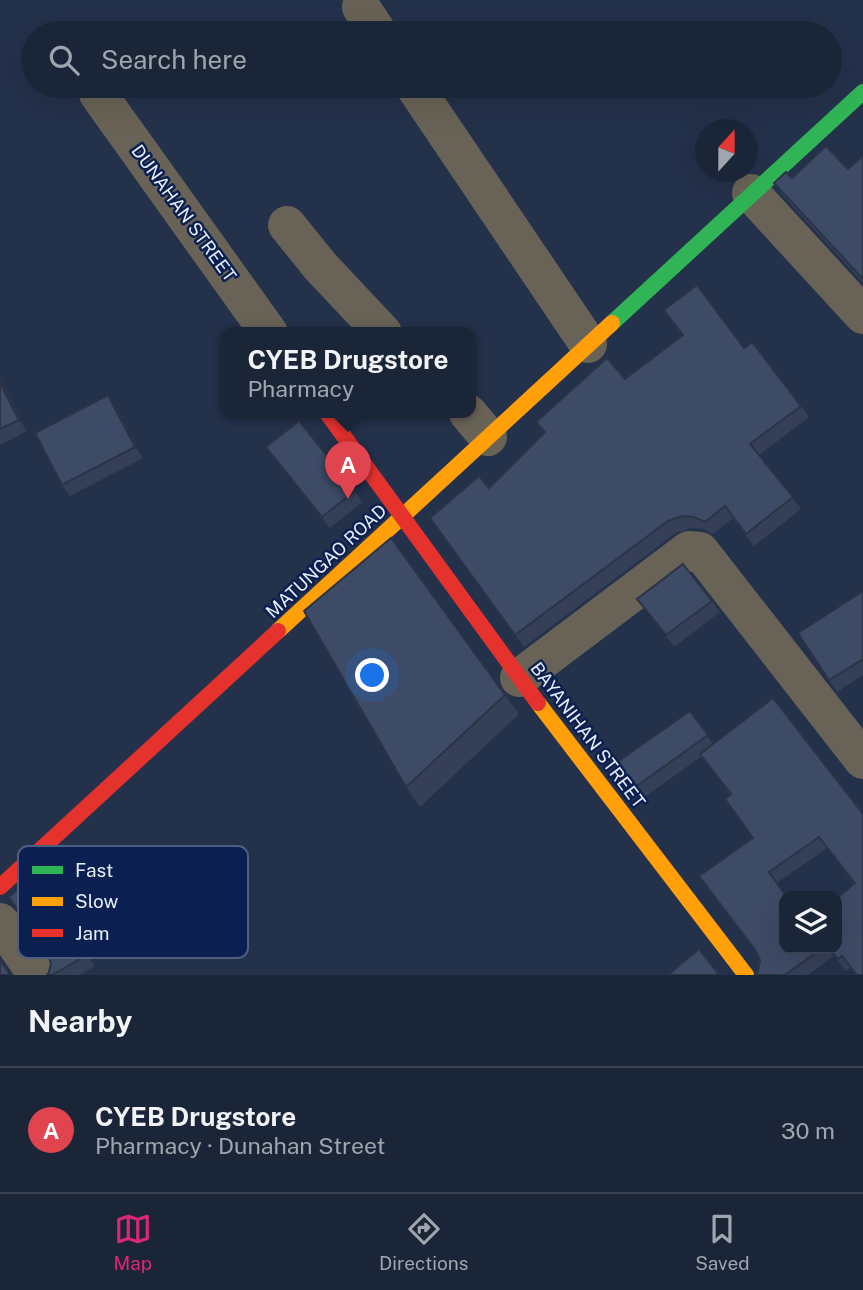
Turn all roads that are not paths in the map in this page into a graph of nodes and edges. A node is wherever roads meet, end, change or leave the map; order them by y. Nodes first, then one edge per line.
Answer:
1 (863, 92) edge
2 (101, 98) edge
3 (422, 98) edge
4 (751, 193) junction
5 (287, 225) dead end
6 (863, 315) edge
7 (265, 327) edge
8 (377, 327) edge
9 (588, 344) junction
10 (331, 418) edge
11 (478, 425) edge
12 (402, 517) junction
13 (519, 678) junction
14 (863, 760) edge
15 (45, 846) edge
16 (18, 870) edge
17 (0, 887) edge
18 (0, 922) edge
19 (18, 948) edge
20 (25, 958) edge
21 (37, 975) edge
22 (746, 975) edge

1 - 4 main road, MATUNGAO ROAD
2 - 7 street, DUNAHAN STREET
3 - 9 street
4 - 6 street
4 - 9 main road, MATUNGAO ROAD
5 - 8 street
9 - 11 main road, MATUNGAO ROAD
10 - 12 main road
11 - 12 main road, MATUNGAO ROAD
12 - 13 main road, BAYANIHAN STREET
12 - 15 main road, MATUNGAO ROAD
13 - 14 street
13 - 22 main road, BAYANIHAN STREET
16 - 17 main road, MATUNGAO ROAD
18 - 19 street
20 - 21 street

